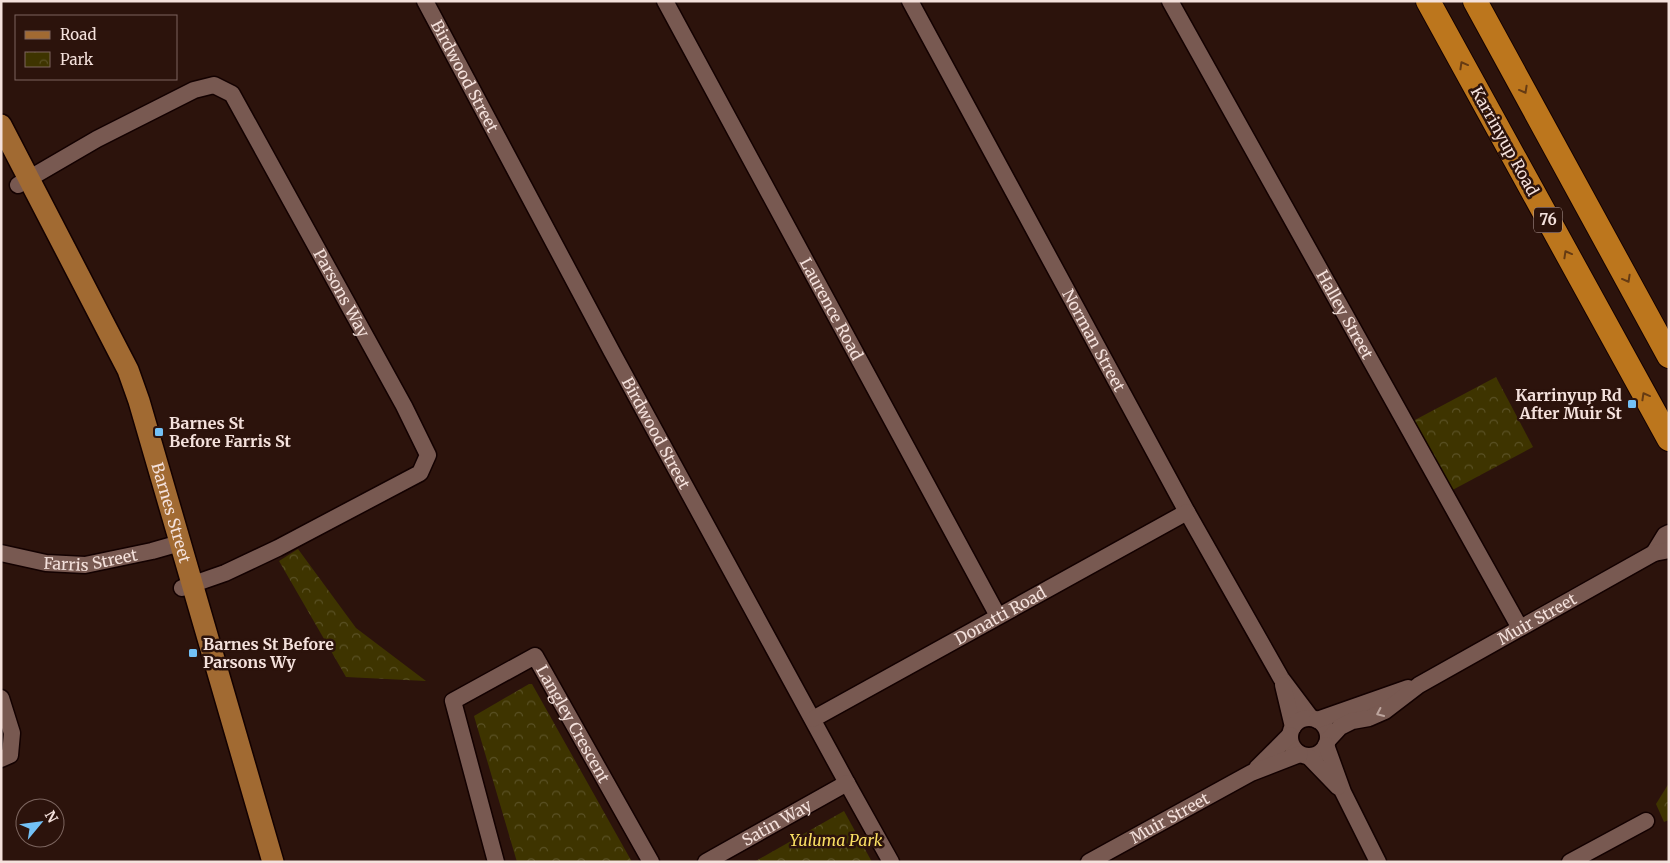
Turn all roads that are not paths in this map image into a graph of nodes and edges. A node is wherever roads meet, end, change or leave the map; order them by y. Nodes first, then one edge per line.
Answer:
1 (425, 1) edge
2 (665, 1) edge
3 (910, 1) edge
4 (1170, 1) edge
5 (1428, 1) edge
6 (1475, 1) edge
7 (1, 126) edge
8 (1, 154) edge
9 (23, 182) junction
10 (1669, 356) edge
11 (1669, 439) edge
12 (1188, 512) junction
13 (1669, 533) edge
14 (175, 544) junction
15 (1661, 552) edge
16 (1, 554) edge
17 (187, 586) junction
18 (998, 616) junction
19 (1520, 628) junction
20 (1282, 678) junction
21 (1419, 685) junction
22 (1, 698) edge
23 (813, 719) junction
24 (1314, 719) junction
25 (1291, 731) junction
26 (1327, 743) junction
27 (1305, 755) junction
28 (1, 759) edge
29 (1252, 773) junction
30 (847, 784) junction
31 (1344, 792) junction
32 (1646, 820) dead end
33 (259, 862) edge
34 (273, 862) edge
35 (496, 862) edge
36 (651, 862) edge
37 (706, 862) edge
38 (891, 862) edge
39 (1089, 862) edge
40 (1378, 862) edge
41 (1570, 862) edge

1 - 23 street, Birdwood Street
2 - 18 street, Laurence Road
3 - 12 street, Norman Street
4 - 19 street, Halley Street
11 -> 5 highway, Karrinyup Road / 76
6 -> 10 highway, 76
7 - 9 main road, Barnes Street
8 - 9 main road, Barnes Street
9 - 14 main road, Barnes Street
9 - 17 street, Parsons Way
12 - 18 street, Donatti Road
12 - 20 street, Norman Street
13 - 15 street, Muir Street
14 - 16 street, Farris Street
14 - 17 main road, Barnes Street
15 - 19 street, Muir Street
17 - 33 main road, Barnes Street
17 - 34 main road, Barnes Street
18 - 23 street, Donatti Road
19 - 21 street, Muir Street
20 - 24 street, Norman Street
20 - 25 street, Norman Street
21 - 24 street, Muir Street
21 -> 26 street, Muir Street
22 - 28 street
23 - 30 street, Birdwood Street
24 - 25 street
24 - 26 street
25 - 27 street
25 - 29 street, Muir Street
26 - 27 street
26 - 31 street
27 - 29 street, Muir Street
27 - 31 street
29 - 39 street, Muir Street
30 - 37 street, Satin Way
30 - 38 street, Birdwood Street
31 - 40 street
32 - 41 street
35 - 36 street, Langley Crescent

